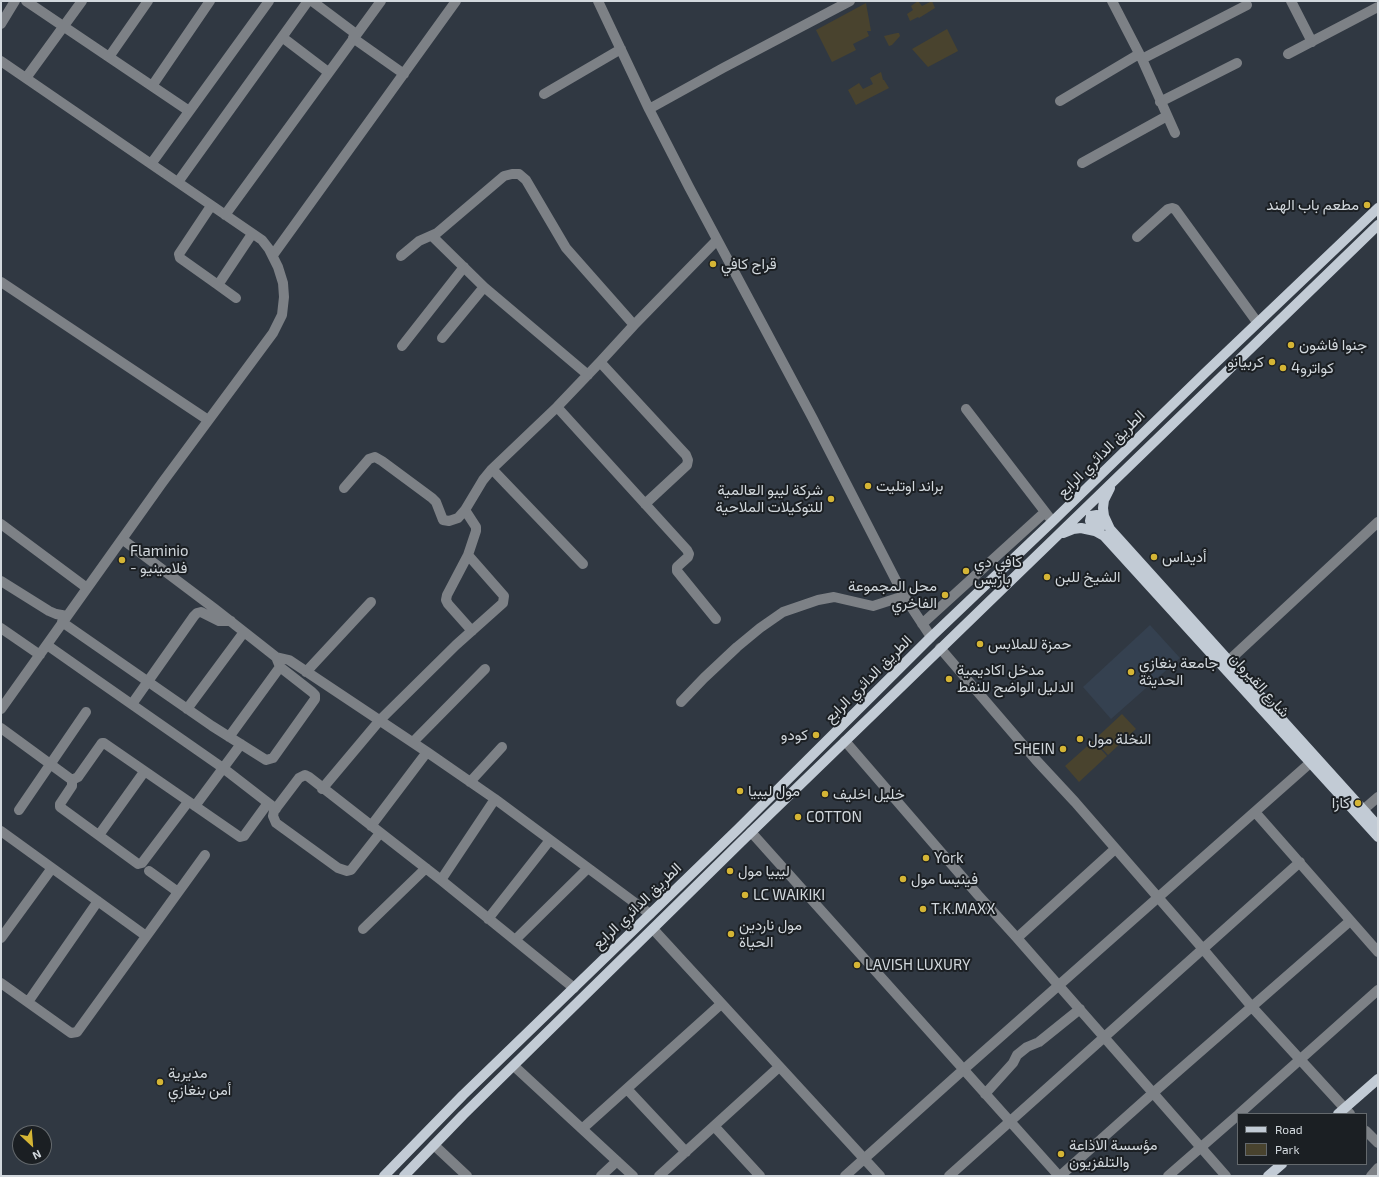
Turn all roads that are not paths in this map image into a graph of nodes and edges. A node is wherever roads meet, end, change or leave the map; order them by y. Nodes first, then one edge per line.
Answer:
1 (16, 1) edge
2 (26, 1) edge
3 (82, 1) edge
4 (148, 1) edge
5 (210, 1) edge
6 (269, 1) edge
7 (308, 1) edge
8 (312, 1) edge
9 (381, 1) edge
10 (456, 1) edge
11 (598, 1) edge
12 (850, 1) edge
13 (1112, 1) edge
14 (1291, 1) edge
15 (1247, 5) dead end
16 (1378, 7) edge
17 (1, 24) edge
18 (63, 27) junction
19 (354, 36) junction
20 (282, 37) junction
21 (1312, 42) junction
22 (621, 49) junction
23 (1288, 54) dead end
24 (109, 57) junction
25 (1140, 57) junction
26 (1, 61) edge
27 (1237, 63) dead end
28 (328, 72) junction
29 (404, 74) junction
30 (26, 78) junction
31 (152, 86) junction
32 (544, 94) dead end
33 (1060, 101) dead end
34 (1160, 102) junction
35 (649, 109) junction
36 (189, 111) junction
37 (1167, 116) junction
38 (1175, 133) dead end
39 (1082, 163) dead end
40 (151, 164) junction
41 (178, 182) junction
42 (211, 206) junction
43 (1378, 208) edge
44 (224, 215) junction
45 (1378, 225) edge
46 (252, 234) junction
47 (432, 236) junction
48 (1137, 237) dead end
49 (717, 240) junction
50 (273, 255) junction
51 (400, 256) dead end
52 (464, 267) junction
53 (1, 282) edge
54 (218, 285) junction
55 (484, 287) junction
56 (236, 298) dead end
57 (1258, 322) junction
58 (634, 325) junction
59 (442, 338) dead end
60 (402, 346) dead end
61 (600, 362) junction
62 (588, 375) junction
63 (557, 406) junction
64 (966, 409) dead end
65 (208, 420) junction
66 (492, 469) junction
67 (1113, 481) junction
68 (344, 488) dead end
69 (645, 504) junction
70 (465, 510) junction
71 (1045, 512) junction
72 (1053, 521) junction
73 (1378, 522) edge
74 (1, 524) edge
75 (1106, 531) junction
76 (1058, 536) junction
77 (122, 539) junction
78 (468, 555) junction
79 (584, 564) dead end
80 (1, 581) edge
81 (87, 588) junction
82 (904, 596) junction
83 (371, 602) dead end
84 (65, 619) junction
85 (716, 619) dead end
86 (231, 621) junction
87 (922, 624) junction
88 (1, 628) edge
89 (472, 630) junction
90 (244, 632) junction
91 (931, 637) junction
92 (47, 645) junction
93 (940, 648) junction
94 (40, 655) junction
95 (276, 657) junction
96 (1226, 663) junction
97 (280, 667) junction
98 (484, 669) dead end
99 (306, 672) junction
100 (148, 681) junction
101 (681, 702) dead end
102 (132, 704) junction
103 (1, 709) edge
104 (187, 709) junction
105 (86, 712) dead end
106 (380, 720) junction
107 (1, 728) edge
108 (229, 737) junction
109 (413, 742) junction
110 (845, 742) junction
111 (240, 744) junction
112 (502, 747) dead end
113 (427, 752) junction
114 (1310, 763) junction
115 (50, 764) junction
116 (222, 768) junction
117 (144, 772) junction
118 (72, 780) junction
119 (470, 782) junction
120 (322, 789) junction
121 (1378, 797) edge
122 (495, 799) junction
123 (191, 804) junction
124 (272, 806) junction
125 (19, 810) dead end
126 (1363, 810) junction
127 (1255, 812) junction
128 (371, 826) junction
129 (1378, 826) edge
130 (751, 832) junction
131 (2, 833) edge
132 (380, 833) junction
133 (99, 836) junction
134 (1378, 837) edge
135 (550, 840) junction
136 (1115, 849) junction
137 (205, 855) dead end
138 (1300, 862) junction
139 (52, 868) junction
140 (426, 868) junction
141 (588, 868) junction
142 (149, 871) dead end
143 (441, 880) junction
144 (178, 892) junction
145 (1158, 897) junction
146 (98, 901) junction
147 (650, 914) junction
148 (488, 919) junction
149 (1350, 921) junction
150 (363, 929) dead end
151 (653, 930) junction
152 (146, 936) junction
153 (1, 938) edge
154 (1017, 938) junction
155 (515, 940) junction
156 (1203, 949) junction
157 (612, 951) junction
158 (1378, 952) edge
159 (621, 960) junction
160 (1, 983) edge
161 (1059, 985) junction
162 (574, 988) junction
163 (1378, 990) edge
164 (28, 1002) junction
165 (721, 1004) junction
166 (1252, 1007) junction
167 (1080, 1009) junction
168 (1105, 1037) junction
169 (1300, 1060) junction
170 (514, 1066) junction
171 (779, 1067) junction
172 (963, 1070) junction
173 (1378, 1079) edge
174 (627, 1089) junction
175 (1153, 1092) junction
176 (985, 1094) junction
177 (1344, 1112) edge
178 (1239, 1113) edge
179 (1237, 1115) edge
180 (1009, 1121) junction
181 (714, 1126) junction
182 (582, 1129) junction
183 (1367, 1132) edge
184 (1378, 1144) edge
185 (434, 1145) junction
186 (1200, 1148) junction
187 (686, 1152) junction
188 (864, 1159) junction
189 (617, 1161) junction
190 (1281, 1165) edge
191 (1378, 1168) edge
192 (384, 1176) edge
193 (404, 1176) edge
194 (467, 1176) edge
195 (601, 1176) edge
196 (633, 1176) edge
197 (659, 1176) edge
198 (760, 1176) edge
199 (845, 1176) edge
200 (880, 1176) edge
201 (949, 1176) edge
202 (1059, 1176) edge
203 (1168, 1176) edge
204 (1226, 1176) edge
205 (1268, 1176) edge
206 (1371, 1176) edge

1 - 17 street
2 - 18 street
3 - 18 street
4 - 24 street
5 - 31 street
6 - 36 street
7 - 20 street
8 - 19 street
9 - 19 street
10 - 29 street
11 - 22 street
12 - 35 street
13 - 25 street
14 - 21 street
15 - 25 street
16 - 21 street
18 - 24 street
18 - 30 street
19 - 28 street
19 - 29 street
20 - 28 street
20 - 41 street
21 - 23 street
22 - 32 street
22 - 35 street
24 - 31 street
25 - 33 street
25 - 34 street
26 - 30 street
27 - 34 street
28 - 44 street
29 - 50 street
30 - 40 street
31 - 36 street
34 - 37 street
35 - 49 street
36 - 40 street
37 - 38 street
37 - 39 street
40 - 41 street
41 - 42 street
42 - 44 street
42 - 54 street
43 - 57 main road, الطريق الدائري الرابع
44 - 46 street
45 - 67 main road, الطريق الدائري الرابع
46 - 50 street
46 - 54 street
47 - 51 street
47 - 52 street
47 - 58 street
48 - 57 street
49 - 58 street
49 - 82 street
50 - 65 street
52 - 55 street
52 - 60 street
53 - 65 street
54 - 56 street
55 - 59 street
55 - 62 street
57 - 72 main road, الطريق الدائري الرابع
58 - 61 street
61 - 62 street
61 - 69 street
62 - 63 street
63 - 66 street
63 - 69 street
64 - 71 street
65 - 77 street
66 - 70 street
66 - 79 street
67 - 75 main road, شارع القيروان
67 - 76 main road, الطريق الدائري الرابع
68 - 70 street
69 - 85 street
70 - 78 street
71 - 72 street
71 - 87 street
72 - 91 main road, الطريق الدائري الرابع
73 - 96 street
74 - 81 street
75 - 76 main road
75 - 96 main road, شارع القيروان
76 - 93 main road, الطريق الدائري الرابع
77 - 81 street
77 - 86 street
78 - 89 street
78 - 89 street
80 - 84 street
81 - 84 street
82 - 87 street
82 - 101 street
83 - 99 street
84 - 92 street
84 - 100 street
86 - 90 street
86 - 100 street
87 - 91 street
88 - 94 street
89 - 106 street
90 - 95 street
90 - 104 street
91 - 147 main road, الطريق الدائري الرابع
92 - 94 street
92 - 102 street
93 - 110 main road, الطريق الدائري الرابع
93 - 136 street
94 - 103 street
95 - 97 street
95 - 99 street
96 - 114 main road, شارع القيروان
96 - 126 main road, شارع القيروان
97 - 108 street
97 - 111 street
98 - 109 street
99 - 106 street
100 - 102 street
100 - 104 street
102 - 116 street
104 - 108 street
105 - 115 street
106 - 109 street
106 - 120 street
107 - 115 street
108 - 111 street
109 - 113 street
110 - 130 main road, الطريق الدائري الرابع
110 - 154 street
111 - 116 street
112 - 119 street
113 - 119 street
113 - 128 street
114 - 127 street
114 - 134 main road, شارع القيروان
115 - 118 street
115 - 125 street
116 - 123 street
116 - 124 street
117 - 118 street
117 - 123 street
117 - 133 street
118 - 133 street
119 - 122 street
120 - 124 street
120 - 128 street
121 - 126 street
122 - 135 street
122 - 143 street
123 - 124 street
123 - 133 street
124 - 132 street
126 - 129 main road, شارع القيروان
127 - 138 street
127 - 145 street
128 - 132 street
130 - 151 main road, الطريق الدائري الرابع
130 - 172 street
131 - 139 street
132 - 140 street
135 - 141 street
135 - 148 street
136 - 145 street
136 - 154 street
137 - 144 street
138 - 149 street
138 - 156 street
139 - 146 street
139 - 153 street
140 - 143 street
140 - 150 street
141 - 147 street
141 - 155 street
142 - 144 street
143 - 148 street
144 - 152 street
145 - 156 street
145 - 161 street
146 - 152 street
146 - 164 street
147 - 157 main road, الطريق الدائري الرابع
148 - 155 street
149 - 158 street
149 - 166 street
151 - 159 main road, الطريق الدائري الرابع
151 - 165 street
152 - 164 street
154 - 161 street
155 - 162 street
156 - 166 street
156 - 168 street
157 - 159 main road
157 - 162 main road, الطريق الدائري الرابع
159 - 170 main road, الطريق الدائري الرابع
160 - 164 street
161 - 167 street
161 - 172 street
162 - 192 main road, الطريق الدائري الرابع
163 - 169 street
165 - 171 street
165 - 174 street
166 - 169 street
166 - 175 street
167 - 168 street
167 - 176 street
168 - 175 street
168 - 180 street
169 - 177 street
169 - 178 street
170 - 182 street
170 - 185 main road, الطريق الدائري الرابع
171 - 181 street
171 - 188 street
172 - 176 street
172 - 188 street
173 - 177 main road
174 - 182 street
174 - 187 street
175 - 186 street
175 - 202 street
176 - 180 street
179 - 186 street
180 - 201 street
180 - 202 street
181 - 187 street
181 - 198 street
182 - 189 street
183 - 184 street
185 - 193 main road, الطريق الدائري الرابع
185 - 194 street
186 - 203 street
186 - 204 street
187 - 197 street
188 - 199 street
188 - 200 street
189 - 195 street
189 - 196 street
190 - 205 main road
191 - 206 street

